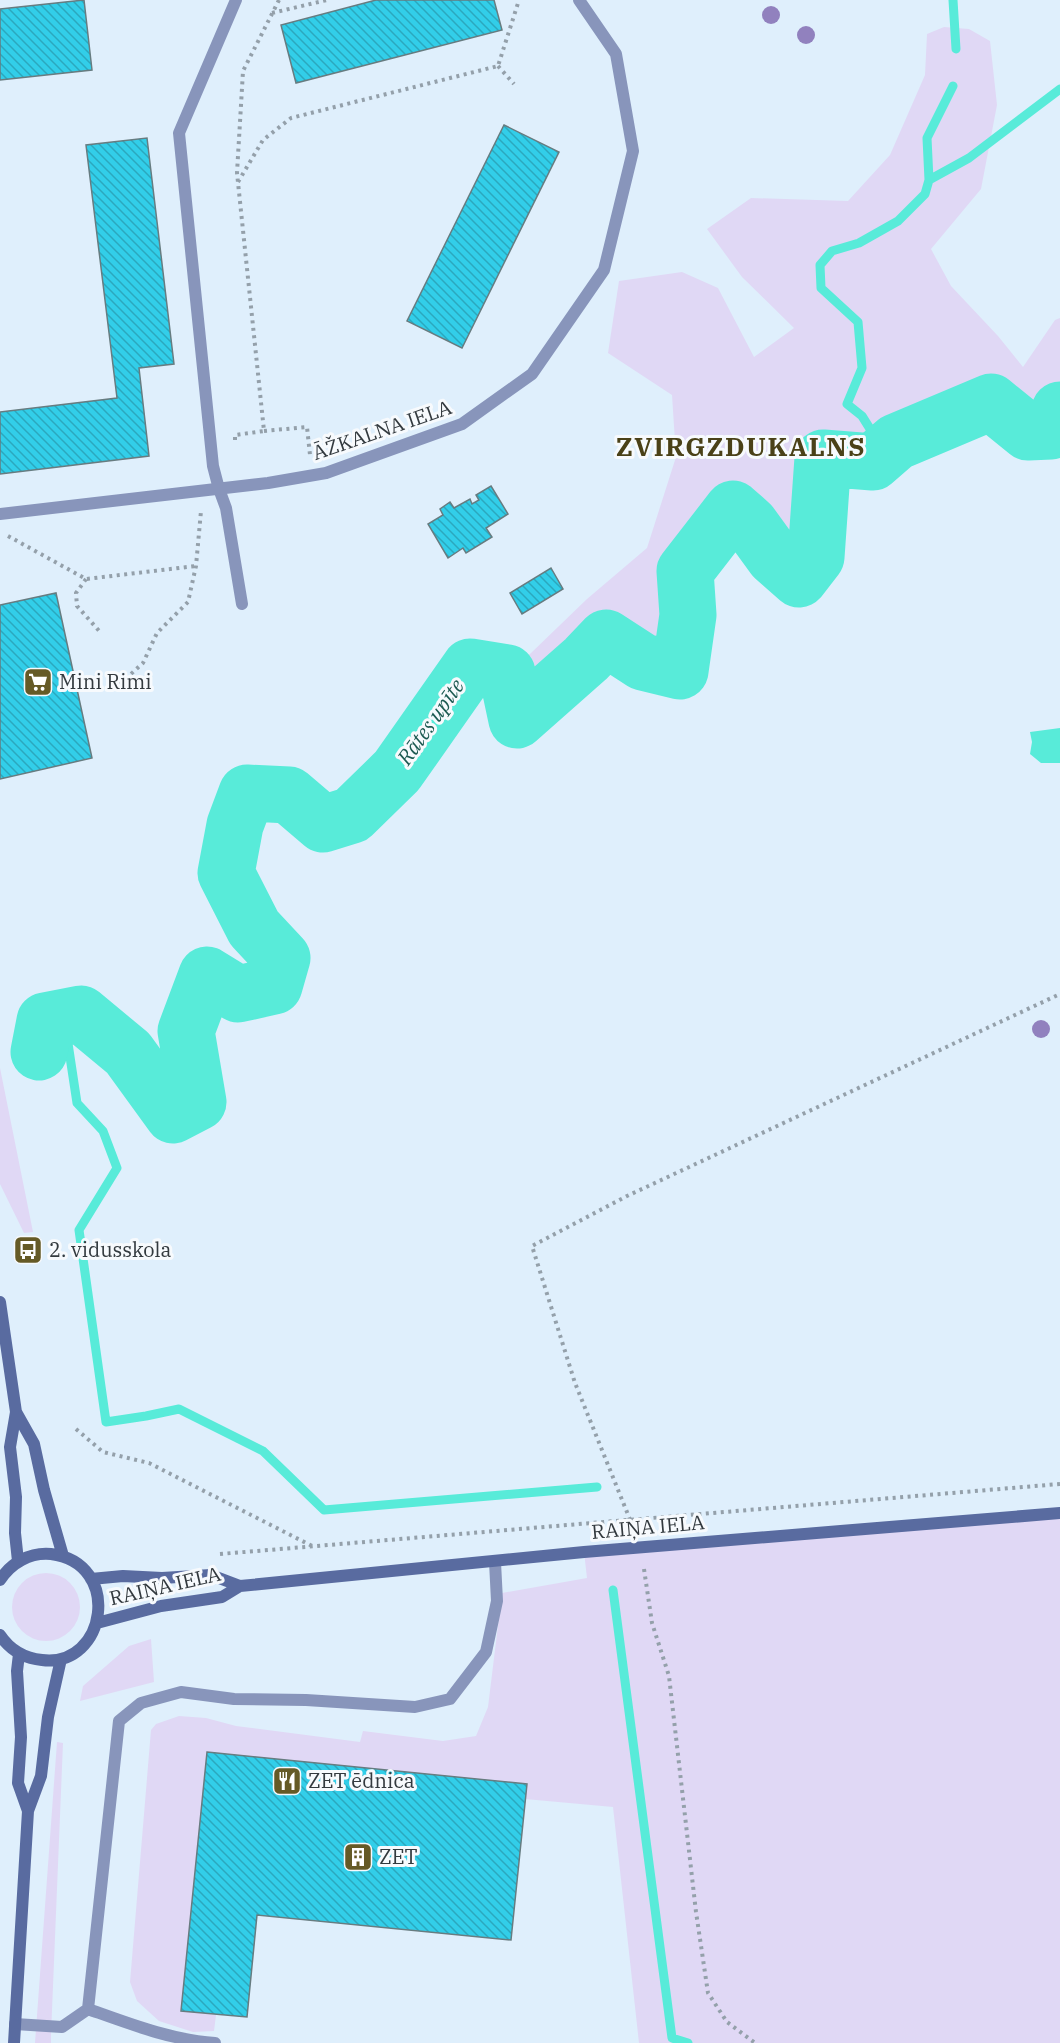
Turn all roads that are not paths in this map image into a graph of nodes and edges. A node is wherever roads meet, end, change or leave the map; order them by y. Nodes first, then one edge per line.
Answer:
1 (236, 0) edge
2 (579, 0) edge
3 (219, 489) junction
4 (0, 514) edge
5 (242, 604) dead end
6 (0, 1302) edge
7 (4, 1345) edge
8 (16, 1412) junction
9 (1060, 1513) edge
10 (63, 1556) junction
11 (18, 1561) junction
12 (495, 1562) junction
13 (91, 1578) junction
14 (0, 1580) edge
15 (240, 1586) junction
16 (97, 1623) junction
17 (0, 1635) edge
18 (20, 1654) junction
19 (61, 1659) junction
20 (28, 1811) junction
21 (88, 2009) junction
22 (15, 2024) junction
23 (14, 2043) edge
24 (215, 2043) edge

1 - 3 street
2 - 3 street, ĀŽKALNA IELA
3 - 4 street, ĀŽKALNA IELA
3 - 5 street
6 - 7 main road
7 - 8 main road
8 - 10 main road
8 - 11 main road
9 - 12 main road, RAIŅA IELA
10 - 11 main road
10 - 13 main road
11 - 14 main road
12 - 15 main road, RAIŅA IELA
12 - 21 street
13 - 15 main road, RAIŅA IELA
13 - 16 main road
15 - 16 main road, RAIŅA IELA
16 - 19 main road
17 - 18 main road
18 - 19 main road
18 - 20 main road
19 - 20 main road
20 - 22 main road
21 - 22 street
21 - 24 street
22 - 23 main road

